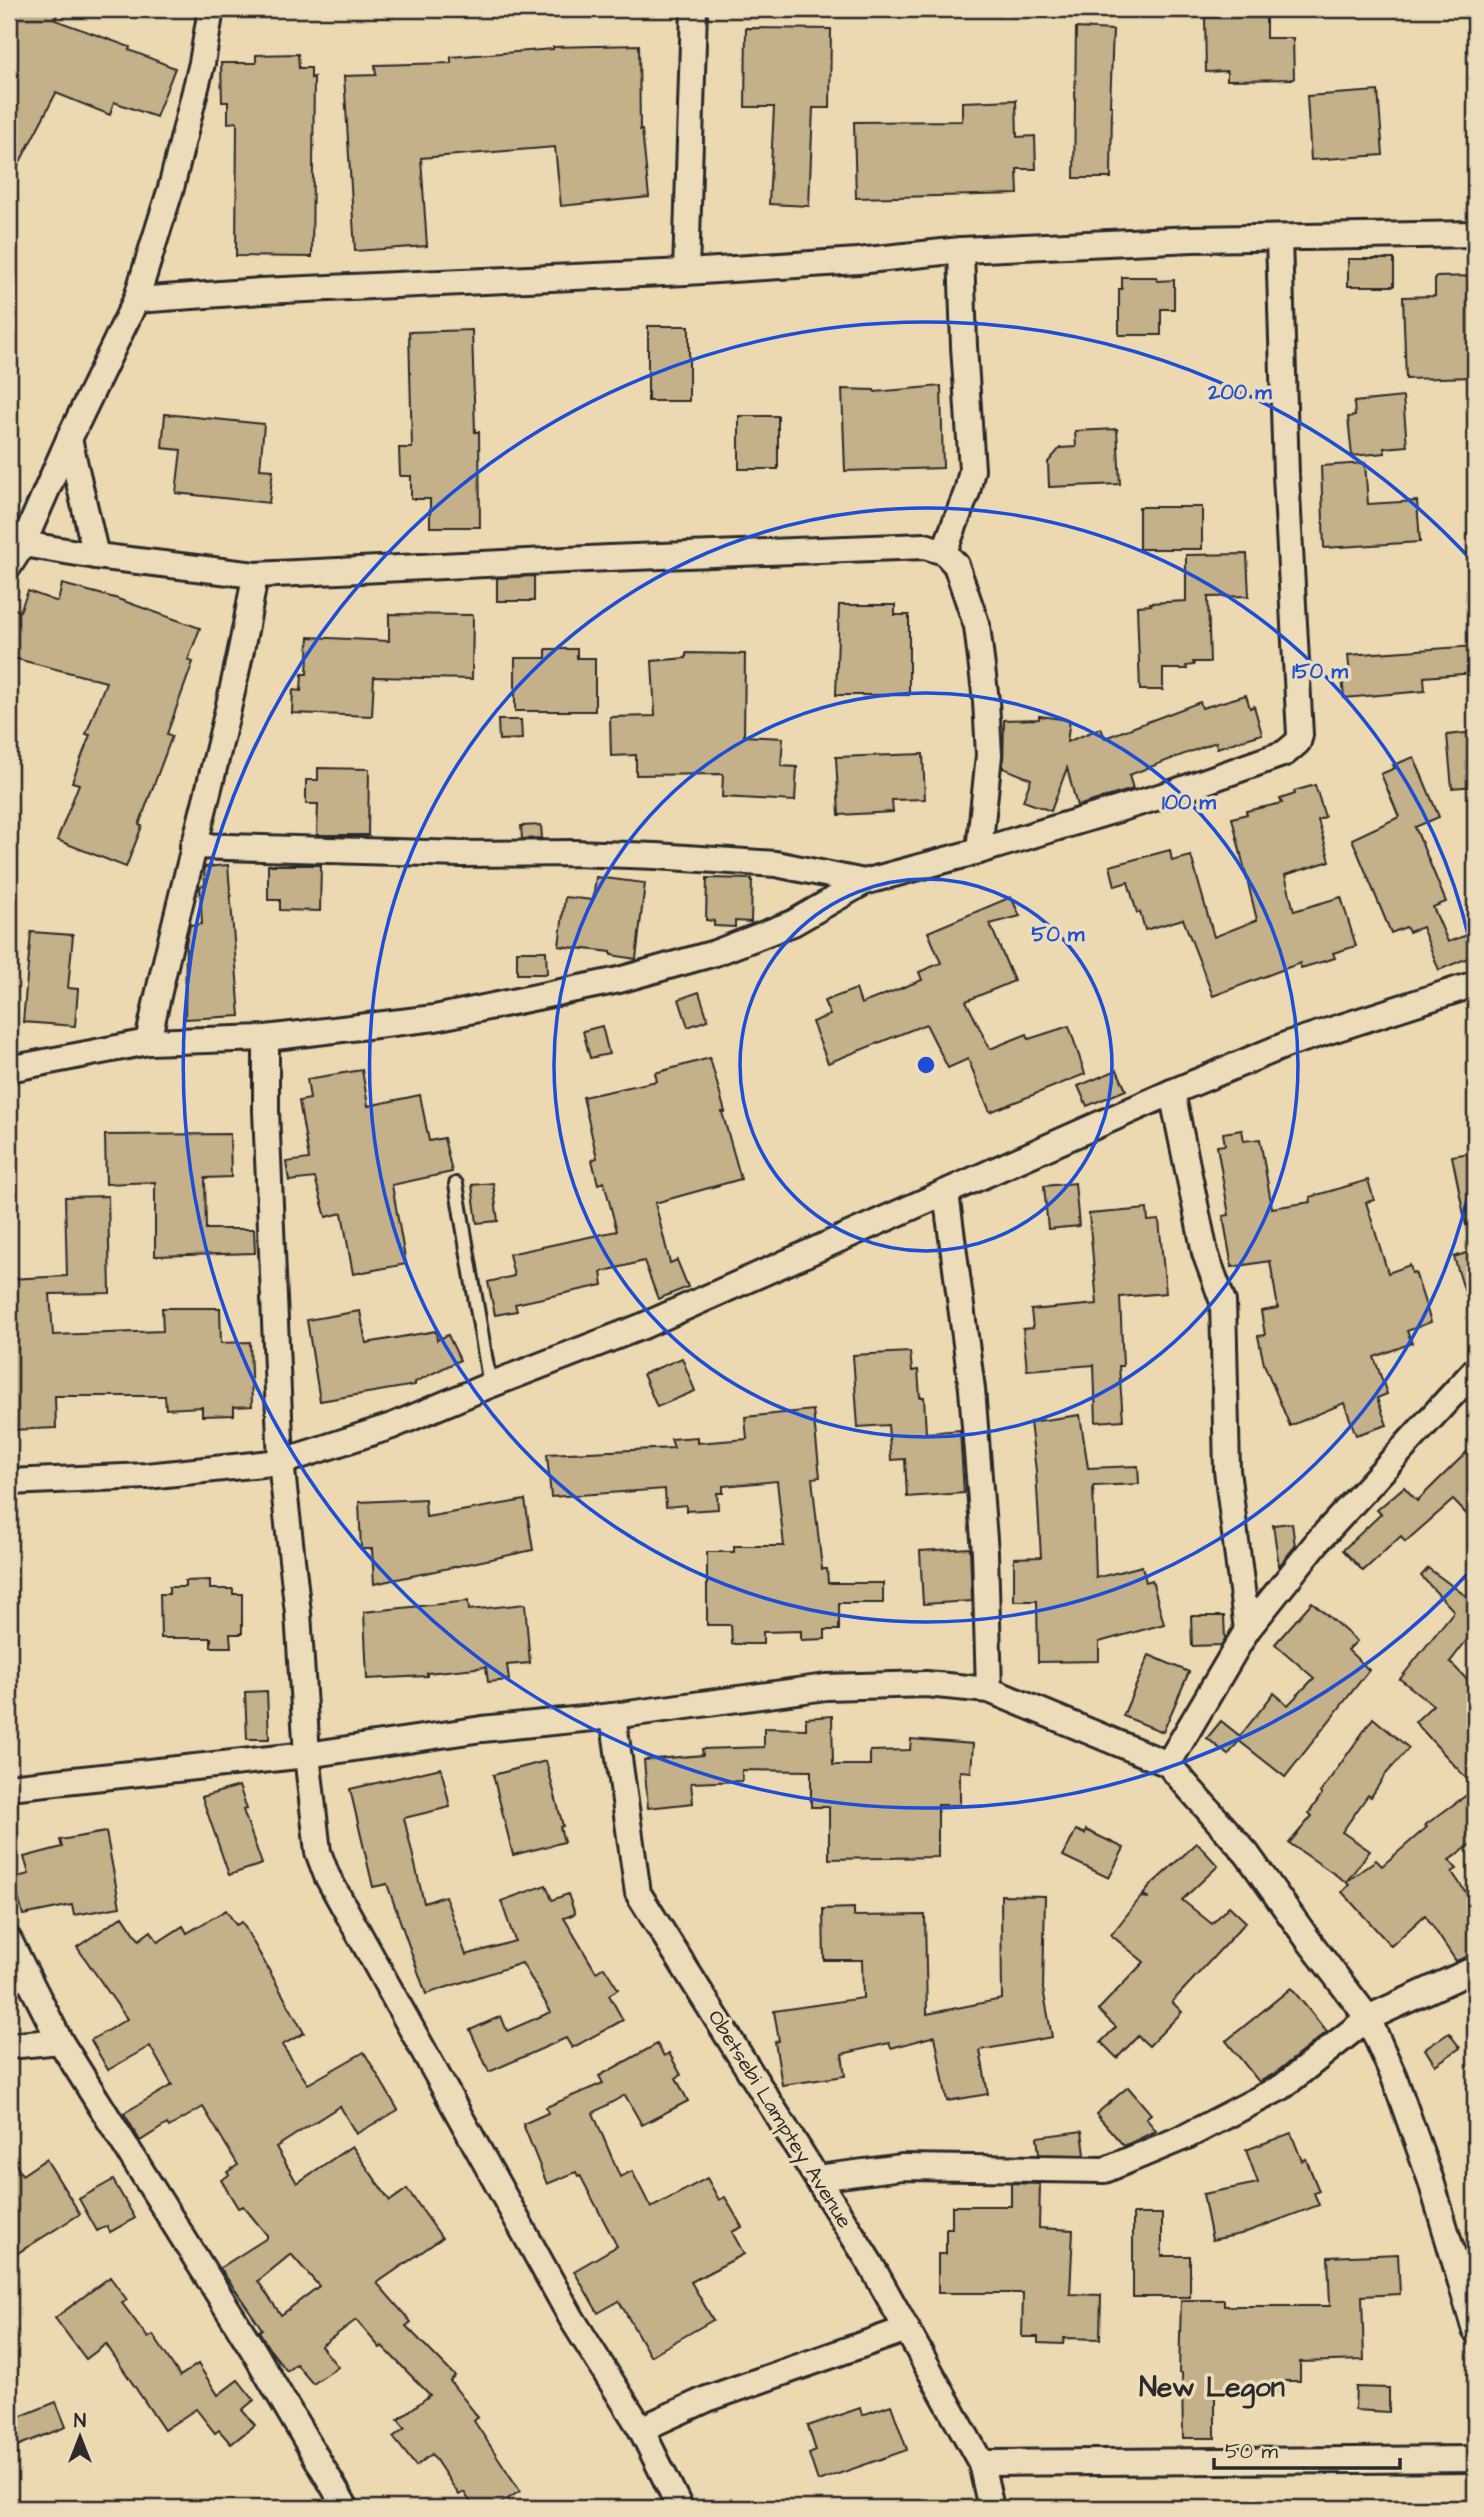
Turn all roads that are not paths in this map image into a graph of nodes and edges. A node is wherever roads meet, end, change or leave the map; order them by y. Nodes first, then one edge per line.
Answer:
1 (211, 9) edge
2 (694, 9) edge
3 (1475, 234) edge
4 (1279, 238) junction
5 (961, 250) junction
6 (686, 272) junction
7 (136, 300) junction
8 (69, 439) junction
9 (23, 544) junction
10 (944, 552) junction
11 (96, 556) junction
12 (9, 566) edge
13 (255, 575) junction
14 (193, 846) junction
15 (979, 851) junction
16 (864, 881) junction
17 (1475, 984) edge
18 (266, 1038) junction
19 (148, 1042) junction
20 (9, 1069) edge
21 (1172, 1092) junction
22 (456, 1184) dead end
23 (946, 1193) junction
24 (1475, 1370) edge
25 (491, 1385) junction
26 (281, 1462) junction
27 (9, 1482) edge
28 (1247, 1630) junction
29 (989, 1690) junction
30 (613, 1716) junction
31 (307, 1755) junction
32 (1167, 1764) junction
33 (9, 1787) edge
34 (9, 1940) edge
35 (1475, 1969) edge
36 (1368, 2018) junction
37 (60, 2042) junction
38 (9, 2046) edge
39 (818, 2178) junction
40 (907, 2329) junction
41 (1475, 2330) edge
42 (641, 2429) junction
43 (1475, 2459) edge
44 (981, 2463) junction
45 (346, 2508) edge
46 (680, 2508) edge
47 (991, 2508) edge

1 - 7 street
2 - 6 street
3 - 4 street
4 - 5 street
4 - 15 street
5 - 6 street
5 - 10 street
6 - 7 street
7 - 8 street
8 - 9 street
8 - 11 street
9 - 11 street
9 - 12 street
10 - 13 street
10 - 15 street
11 - 13 street
13 - 14 street
14 - 16 street
14 - 19 street
15 - 16 street
16 - 18 street
17 - 21 street
18 - 19 street
18 - 26 street
19 - 20 street
21 - 23 street
21 - 28 street
22 - 25 lane
23 - 25 street
23 - 29 street
24 - 28 street
25 - 26 street
26 - 27 street
26 - 31 street
28 - 32 street
29 - 30 street
29 - 32 street
30 - 31 street
30 - 39 street, Obetsebi Lamptey Avenue
31 - 33 street
31 - 42 street
32 - 36 street
34 - 37 street
35 - 36 street
36 - 39 street
36 - 41 street
37 - 38 street
37 - 45 street
39 - 40 street, Obetsebi Lamptey Avenue
40 - 42 street
40 - 44 street, Obetsebi Lamptey Avenue
42 - 46 street
43 - 44 street
44 - 47 street, Obetsebi Lamptey Avenue

